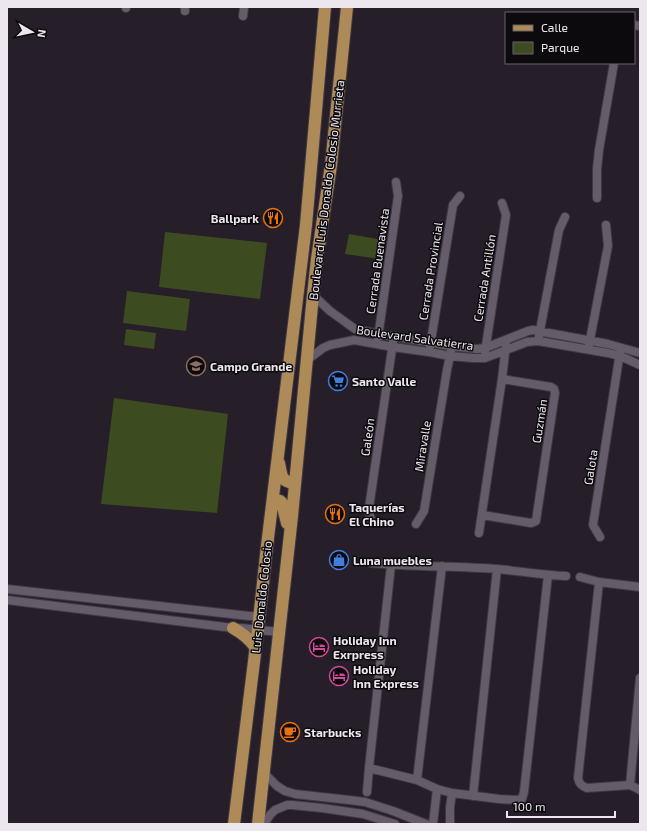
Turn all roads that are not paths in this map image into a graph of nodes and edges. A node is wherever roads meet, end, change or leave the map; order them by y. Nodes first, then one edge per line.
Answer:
1 (244, 7) edge
2 (325, 7) edge
3 (347, 7) edge
4 (243, 16) dead end
5 (322, 45) junction
6 (614, 64) edge
7 (340, 74) junction
8 (396, 182) dead end
9 (460, 196) dead end
10 (597, 198) dead end
11 (502, 203) dead end
12 (565, 217) dead end
13 (306, 225) junction
14 (606, 225) dead end
15 (320, 242) junction
16 (313, 294) junction
17 (355, 329) junction
18 (540, 331) junction
19 (379, 334) junction
20 (394, 337) junction
21 (506, 339) junction
22 (354, 340) junction
23 (538, 340) junction
24 (590, 340) junction
25 (377, 343) junction
26 (431, 343) junction
27 (451, 346) junction
28 (392, 347) junction
29 (485, 348) junction
30 (621, 348) junction
31 (506, 349) junction
32 (588, 350) junction
33 (429, 352) junction
34 (640, 353) edge
35 (450, 356) junction
36 (620, 356) junction
37 (485, 358) junction
38 (640, 363) edge
39 (306, 367) junction
40 (288, 370) joint
41 (502, 378) junction
42 (278, 456) junction
43 (295, 484) junction
44 (273, 499) junction
45 (482, 515) junction
46 (371, 519) dead end
47 (416, 524) dead end
48 (290, 529) junction
49 (479, 533) dead end
50 (600, 537) dead end
51 (371, 563) dead end
52 (390, 565) junction
53 (442, 566) junction
54 (497, 569) junction
55 (548, 576) junction
56 (566, 576) dead end
57 (580, 577) dead end
58 (599, 582) junction
59 (640, 587) edge
60 (7, 589) edge
61 (7, 600) edge
62 (124, 602) junction
63 (123, 614) junction
64 (259, 616) junction
65 (233, 628) junction
66 (258, 629) junction
67 (279, 632) junction
68 (255, 647) junction
69 (640, 678) edge
70 (369, 768) junction
71 (263, 772) junction
72 (417, 780) junction
73 (630, 785) junction
74 (437, 790) junction
75 (640, 790) edge
76 (367, 792) dead end
77 (452, 793) junction
78 (473, 796) junction
79 (365, 802) junction
80 (362, 814) junction
81 (234, 824) edge
82 (258, 824) edge
83 (264, 824) edge
84 (395, 824) edge
85 (426, 824) edge
86 (433, 824) edge
87 (450, 824) edge

1 - 4 street
2 - 5 main road, Boulevard Luis Donaldo Colosio Murrieta
3 - 7 main road, Boulevard Luis Donaldo Colosio Murrieta
5 - 7 main road
5 - 13 main road, Boulevard Luis Donaldo Colosio Murrieta
6 - 10 street
7 - 15 main road, Boulevard Luis Donaldo Colosio Murrieta
8 - 19 street, Cerrada Buenavista
9 - 26 street, Cerrada Provincial
11 - 29 street, Cerrada Antillón
12 - 18 street
13 - 15 main road
13 - 40 main road, Boulevard Luis Donaldo Colosio Murrieta
14 - 24 street
15 - 16 main road, Boulevard Luis Donaldo Colosio Murrieta
16 - 17 street, Boulevard Salvatierra
16 - 39 main road, Boulevard Luis Donaldo Colosio Murrieta
17 - 19 street, Boulevard Salvatierra
17 - 22 street
18 - 21 street, Boulevard Salvatierra
18 - 23 street
18 - 24 street, Boulevard Salvatierra
19 - 20 street, Boulevard Salvatierra
19 - 25 street, Cerrada Buenavista
20 - 26 street, Boulevard Salvatierra
20 - 28 street, Galeón
21 - 29 street, Boulevard Salvatierra
21 - 31 street
22 - 25 street, Boulevard Salvatierra
22 - 39 street, Boulevard Salvatierra
23 - 31 street, Boulevard Salvatierra
23 - 32 street, Boulevard Salvatierra
24 - 30 street, Boulevard Salvatierra
24 - 32 street
25 - 28 street, Boulevard Salvatierra
26 - 27 street, Boulevard Salvatierra
26 - 33 street, Cerrada Provincial
27 - 29 street, Boulevard Salvatierra
27 - 35 street, Miravalle
28 - 33 street, Boulevard Salvatierra
28 - 46 street, Galeón
29 - 37 street, Cerrada Antillón
30 - 34 street, Boulevard Salvatierra
30 - 36 street, Galota
31 - 37 street, Boulevard Salvatierra
31 - 41 street
32 - 36 street, Boulevard Salvatierra
33 - 35 street, Boulevard Salvatierra
35 - 37 street, Boulevard Salvatierra
35 - 47 street, Miravalle
36 - 38 street, Boulevard Salvatierra
36 - 50 street, Galota
39 - 43 main road, Luis Donaldo Colosio
40 - 42 main road, Luis Donaldo Colosio
41 - 45 street
41 - 45 street, Guzmán
42 - 43 main road
42 - 44 main road, Luis Donaldo Colosio
43 - 48 main road, Luis Donaldo Colosio
44 - 48 main road
44 - 64 main road, Luis Donaldo Colosio
45 - 49 street
48 - 67 main road, Luis Donaldo Colosio
51 - 52 street
52 - 53 street
52 - 70 street
53 - 54 street
53 - 72 street
54 - 55 street
54 - 78 street
55 - 56 street
55 - 78 street
57 - 58 street
58 - 59 street
58 - 73 street
60 - 62 street
61 - 63 street
62 - 63 street
62 - 64 street
63 - 65 street
64 - 66 main road, Luis Donaldo Colosio
65 - 66 street
65 - 68 main road
66 - 67 street
66 - 68 main road, Luis Donaldo Colosio
67 - 71 main road, Luis Donaldo Colosio
68 - 81 main road, Luis Donaldo Colosio
69 - 73 street
70 - 72 street
70 - 76 street
71 - 79 street
71 - 82 main road, Luis Donaldo Colosio
72 - 74 street
73 - 75 street
74 - 77 street
74 - 86 street
77 - 78 street
77 - 87 street
79 - 80 street
79 - 85 street
80 - 83 street
80 - 84 street

